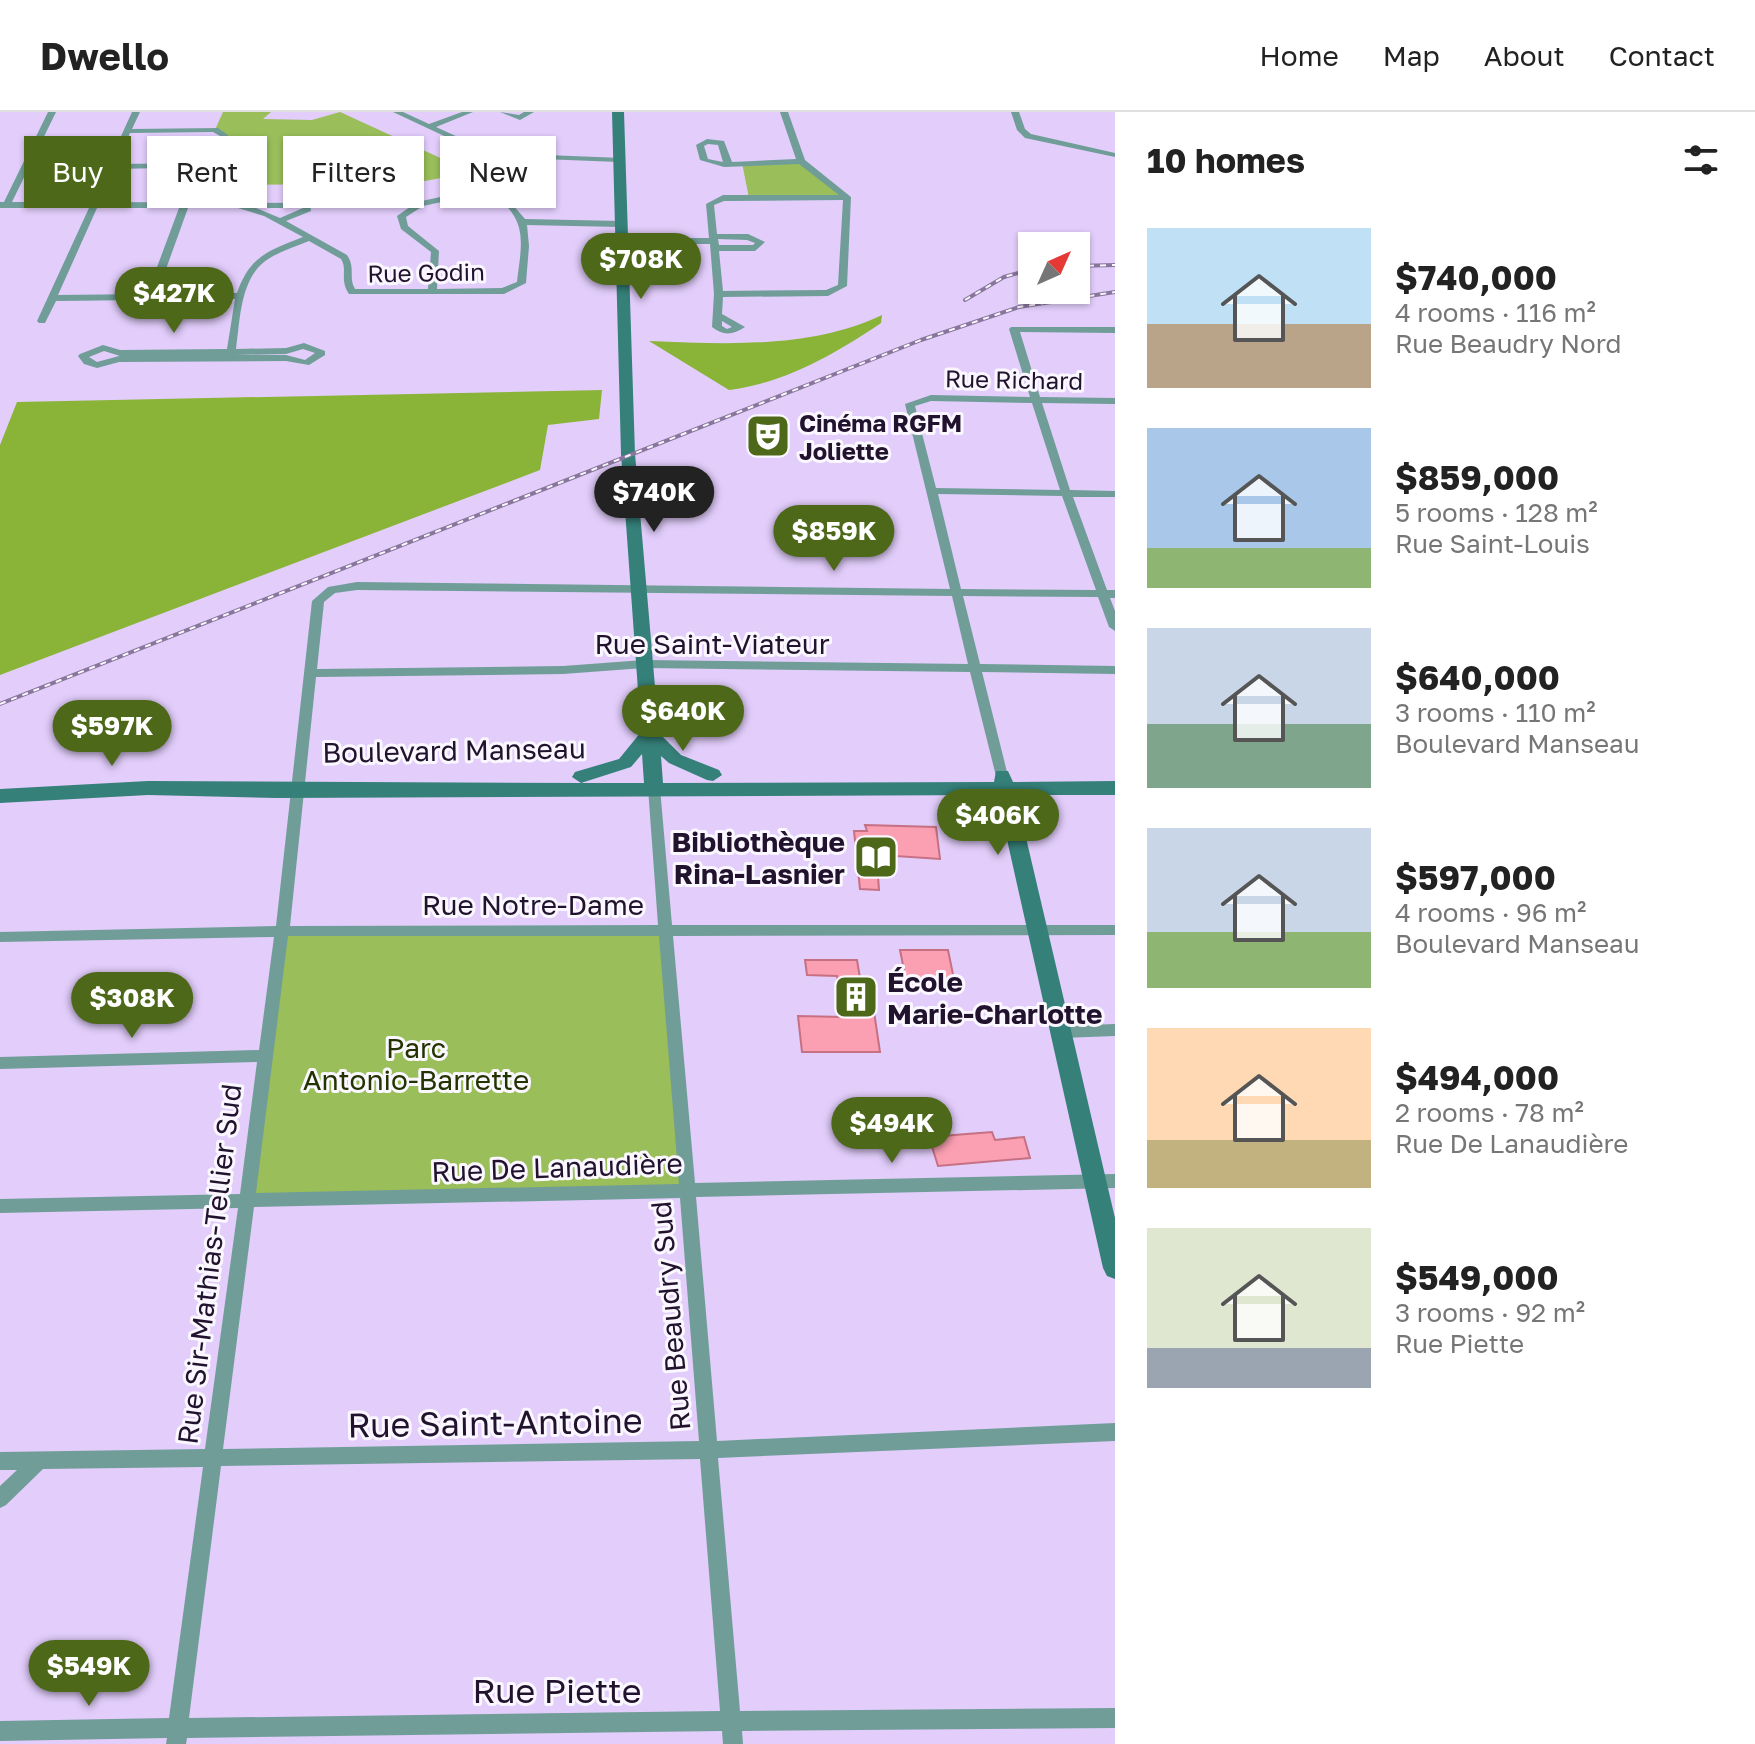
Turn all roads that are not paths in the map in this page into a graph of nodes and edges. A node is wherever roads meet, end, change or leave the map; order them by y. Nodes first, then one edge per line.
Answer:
1 (43, 112) edge
2 (52, 112) edge
3 (136, 112) edge
4 (397, 112) edge
5 (469, 112) edge
6 (504, 112) edge
7 (530, 112) edge
8 (629, 112) edge
9 (784, 112) edge
10 (1015, 112) edge
11 (618, 118) edge
12 (428, 127) junction
13 (129, 131) junction
14 (127, 136) edge
15 (448, 136) edge
16 (1115, 155) edge
17 (556, 159) edge
18 (619, 160) junction
19 (801, 161) junction
20 (728, 163) dead end
21 (131, 167) edge
22 (847, 197) junction
23 (440, 200) edge
24 (2, 203) edge
25 (24, 204) edge
26 (267, 205) edge
27 (93, 208) edge
28 (183, 208) edge
29 (246, 208) edge
30 (511, 208) edge
31 (279, 221) junction
32 (522, 222) junction
33 (620, 224) junction
34 (309, 238) junction
35 (621, 241) junction
36 (713, 242) junction
37 (432, 291) junction
38 (719, 294) junction
39 (242, 296) junction
40 (151, 297) junction
41 (53, 298) junction
42 (719, 316) dead end
43 (42, 321) dead end
44 (1115, 330) edge
45 (230, 355) junction
46 (1035, 400) junction
47 (1115, 401) edge
48 (932, 491) junction
49 (1066, 493) junction
50 (1115, 494) edge
51 (639, 590) junction
52 (959, 592) junction
53 (1101, 594) junction
54 (1115, 594) edge
55 (1115, 627) edge
56 (644, 664) junction
57 (977, 668) junction
58 (1115, 670) edge
59 (310, 673) junction
60 (649, 734) junction
61 (713, 775) junction
62 (1115, 776) edge
63 (581, 777) junction
64 (653, 781) junction
65 (1003, 782) junction
66 (296, 786) junction
67 (1115, 788) edge
68 (0, 796) edge
69 (668, 929) junction
70 (1036, 929) junction
71 (1115, 930) edge
72 (282, 931) junction
73 (0, 937) edge
74 (1115, 1030) edge
75 (1061, 1032) junction
76 (265, 1056) junction
77 (0, 1063) edge
78 (1106, 1181) edge
79 (688, 1189) junction
80 (245, 1201) junction
81 (0, 1206) edge
82 (1115, 1268) edge
83 (1115, 1432) edge
84 (709, 1450) junction
85 (212, 1459) junction
86 (0, 1461) edge
87 (39, 1461) junction
88 (0, 1499) edge
89 (1115, 1718) edge
90 (731, 1721) junction
91 (0, 1731) edge
92 (177, 1736) edge
93 (733, 1744) edge

1 - 24 street
2 - 24 street
3 - 13 street
4 - 12 street
5 - 12 street
6 - 7 street
8 - 11 main road
9 - 19 street
10 - 16 street
11 - 18 main road
12 - 15 street
13 - 14 street
13 - 21 street
17 - 18 street
18 - 33 main road
19 - 20 street
19 - 22 street
22 - 36 street
22 - 38 street
23 - 37 street
24 - 25 street, Rue Godin
26 - 31 street, Rue Godin
27 - 41 street
28 - 40 street
29 - 31 street, Rue Godin
30 - 32 street
31 - 34 street, Rue Godin
32 - 33 street
32 - 37 street, Rue Godin
33 - 35 main road
34 - 37 street, Rue Godin
34 - 39 street
35 - 36 street
35 - 51 main road
36 - 38 street
38 - 42 street
39 - 40 street
39 - 45 street
40 - 41 street
41 - 43 street
44 - 46 street
45 - 45 street
45 - 45 street
46 - 47 street, Rue Richard
46 - 48 street, Rue Richard
46 - 49 street
48 - 49 street
48 - 52 street
49 - 50 street
49 - 53 street
51 - 52 street
51 - 56 main road
51 - 59 street, Rue Sir-Mathias-Tellier Sud
52 - 53 street
52 - 57 street
53 - 54 street
53 - 55 street
56 - 57 street, Rue Saint-Viateur
56 - 59 street, Rue Saint-Viateur
56 - 60 main road
57 - 58 street, Rue Saint-Viateur
57 - 65 street
59 - 66 street, Rue Sir-Mathias-Tellier Sud
60 - 61 main road
60 - 63 main road
60 - 64 main road
61 - 64 main road, Boulevard Manseau
61 - 65 main road, Boulevard Manseau
62 - 65 main road, Boulevard Manseau
63 - 64 main road, Boulevard Manseau
63 - 66 main road, Boulevard Manseau
64 - 65 main road, Boulevard Manseau
64 - 66 main road, Boulevard Manseau
64 - 69 street, Rue Beaudry Sud
65 - 67 main road, Boulevard Manseau
65 - 70 main road
66 - 68 main road, Boulevard Manseau
66 - 72 street, Rue Sir-Mathias-Tellier Sud
69 - 70 street, Rue Notre-Dame
69 - 72 street, Rue Notre-Dame
69 - 79 street, Rue Beaudry Sud
70 - 71 street, Rue Notre-Dame
70 - 75 main road
72 - 73 street, Rue Notre-Dame
72 - 76 street, Rue Sir-Mathias-Tellier Sud
74 - 75 street
75 - 78 main road
76 - 77 street
76 - 80 street, Rue Sir-Mathias-Tellier Sud
78 - 79 street, Rue De Lanaudière
78 - 82 main road
79 - 80 street, Rue De Lanaudière
79 - 84 street, Rue Beaudry Sud
80 - 81 street, Rue De Lanaudière
80 - 85 street, Rue Sir-Mathias-Tellier Sud
83 - 84 street, Rue Saint-Antoine
84 - 85 street, Rue Saint-Antoine
84 - 90 street, Rue Beaudry Sud
85 - 87 street, Rue Saint-Antoine
85 - 92 street, Rue Sir-Mathias-Tellier Sud
86 - 87 street, Rue Saint-Antoine
87 - 88 street
89 - 90 street, Rue Piette
90 - 92 street, Rue Piette
90 - 93 street, Rue Beaudry Sud
91 - 92 street, Rue Piette

